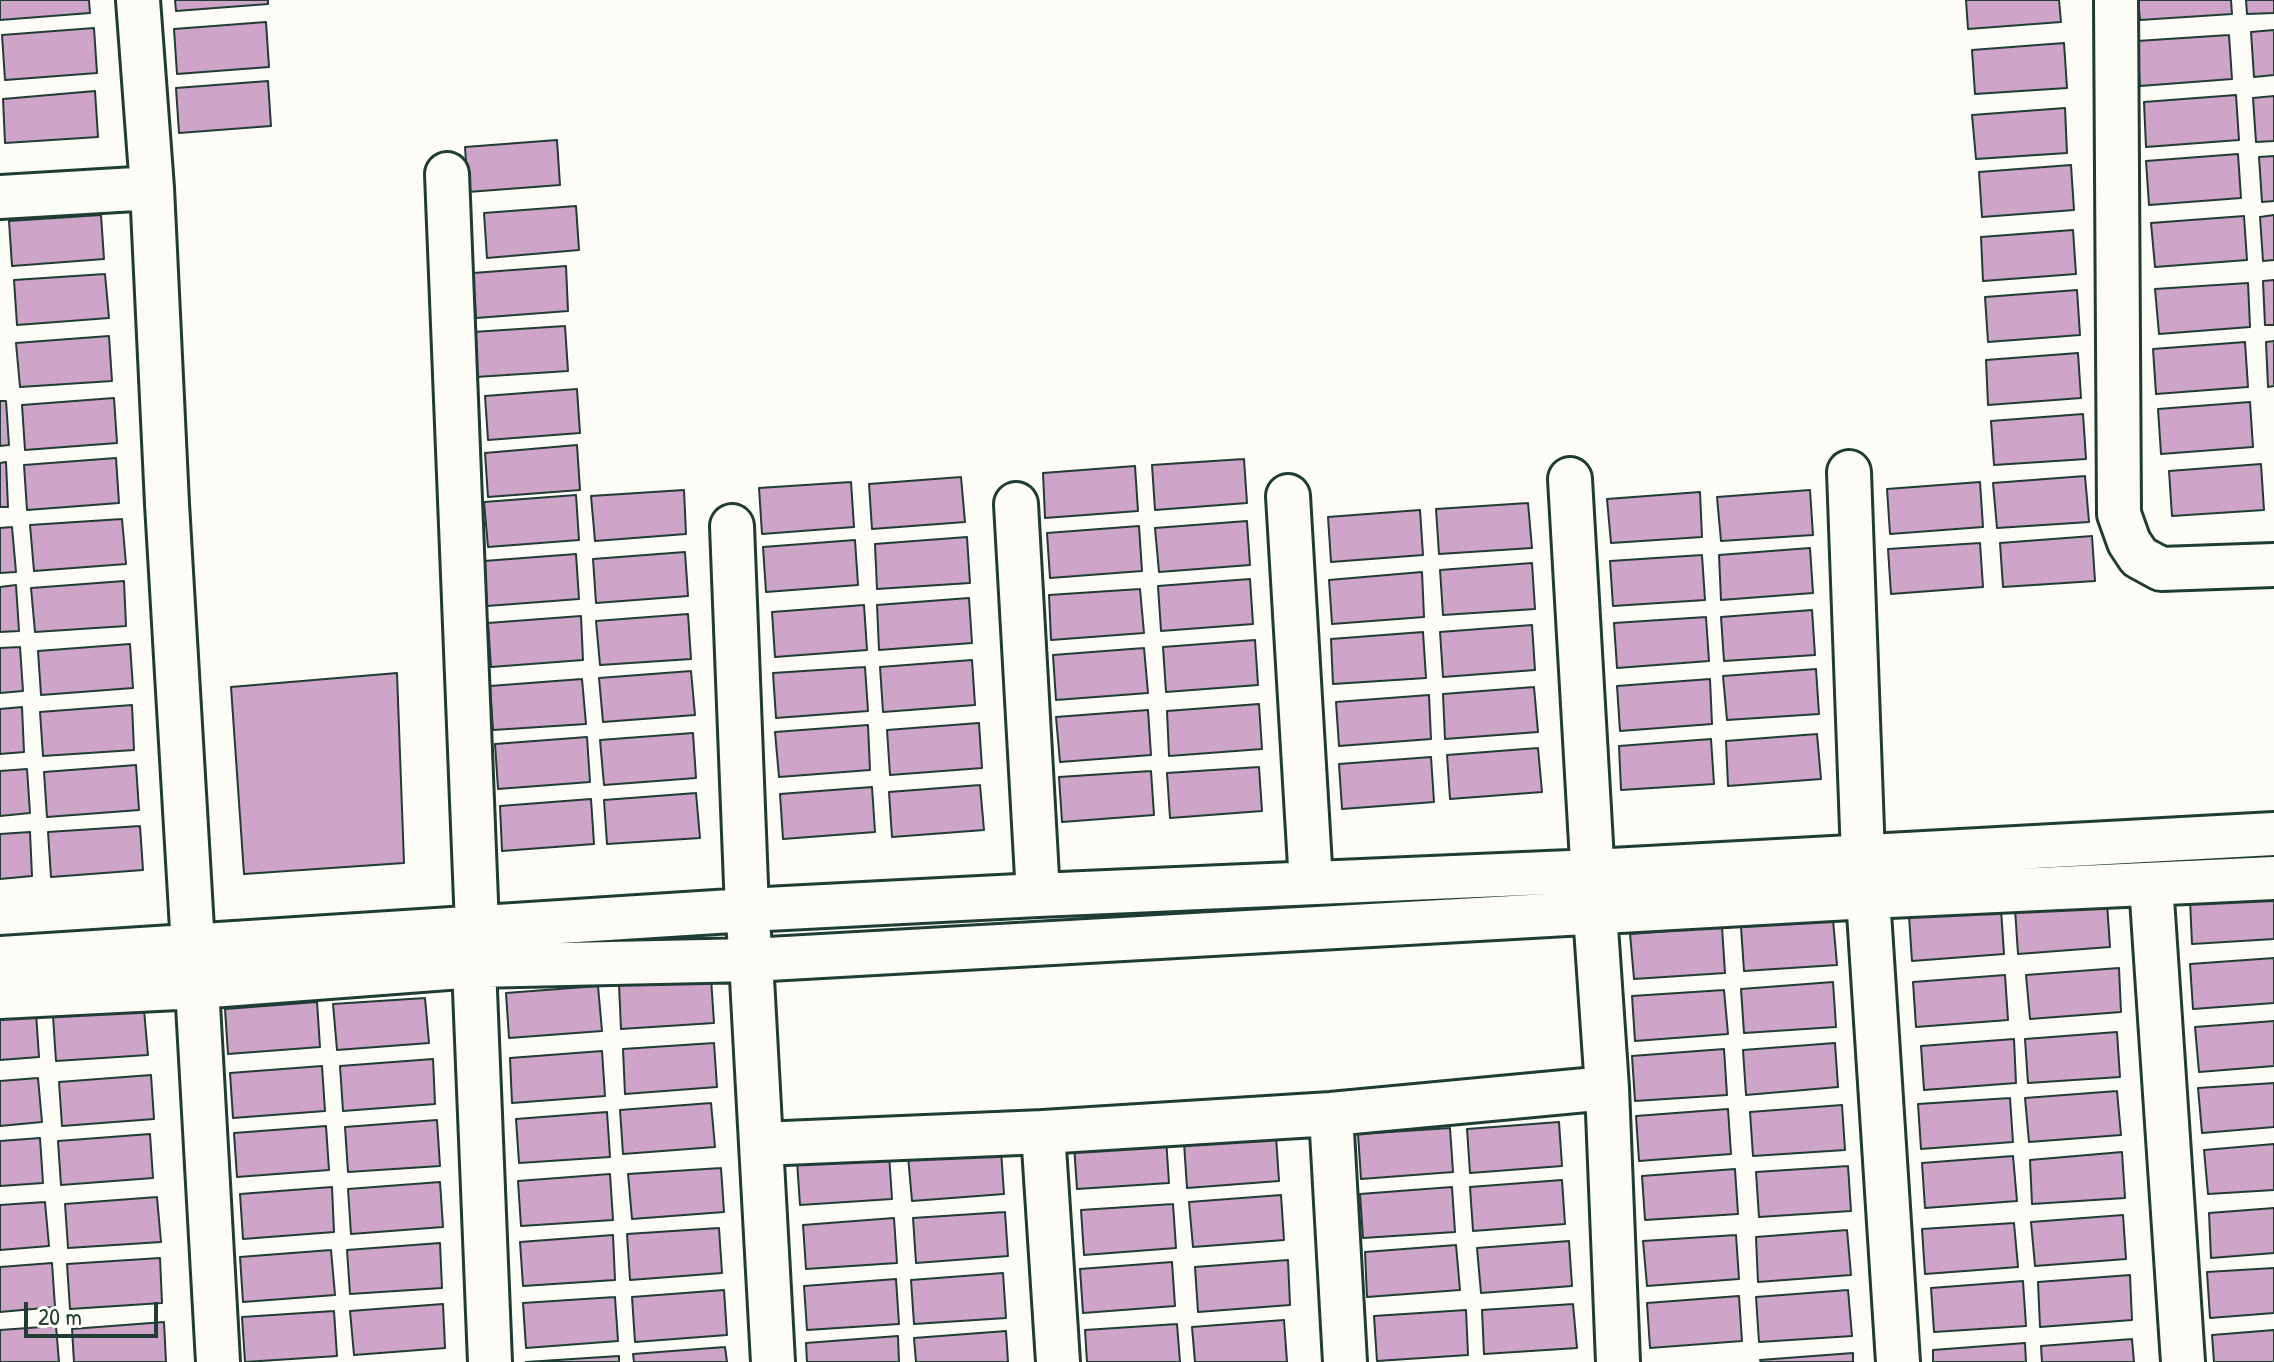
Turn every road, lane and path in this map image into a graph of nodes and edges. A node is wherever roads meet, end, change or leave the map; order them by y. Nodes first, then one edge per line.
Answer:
1 (138, 0) edge
2 (2116, 0) edge
3 (447, 174) dead end
4 (152, 188) junction
5 (0, 197) edge
6 (1849, 472) dead end
7 (1570, 479) dead end
8 (1288, 496) dead end
9 (1016, 504) dead end
10 (732, 526) dead end
11 (2274, 565) edge
12 (2274, 834) edge
13 (1593, 871) junction
14 (1865, 877) junction
15 (2274, 878) edge
16 (1311, 883) junction
17 (2151, 884) junction
18 (1038, 895) junction
19 (747, 910) junction
20 (1595, 913) junction
21 (193, 946) junction
22 (476, 946) junction
23 (0, 958) edge
24 (751, 960) junction
25 (197, 987) junction
26 (0, 997) edge
27 (1607, 1088) junction
28 (1331, 1114) junction
29 (1043, 1132) junction
30 (761, 1144) junction
31 (218, 1362) edge
32 (490, 1362) edge
33 (773, 1362) edge
34 (1058, 1362) edge
35 (1345, 1362) edge
36 (1618, 1362) edge
37 (1898, 1362) edge
38 (2183, 1362) edge

1 - 4 street
2 - 11 street
3 - 22 street
4 - 5 street
4 - 21 street
6 - 14 street
7 - 13 street
8 - 16 street
9 - 18 street
10 - 19 street
12 - 14 street
13 - 14 street
13 - 16 street
13 - 20 street
14 - 17 street
14 - 20 street
14 - 37 street
15 - 17 street
16 - 18 street
17 - 38 street
18 - 19 street
19 - 22 street
19 - 24 street
20 - 24 street
20 - 27 street
21 - 22 street
21 - 23 street
21 - 25 street
22 - 24 street
22 - 25 street
22 - 32 street
24 - 30 street
25 - 26 street
25 - 31 street
27 - 28 street
27 - 36 street
28 - 29 street
28 - 35 street
29 - 30 street
29 - 34 street
30 - 33 street

